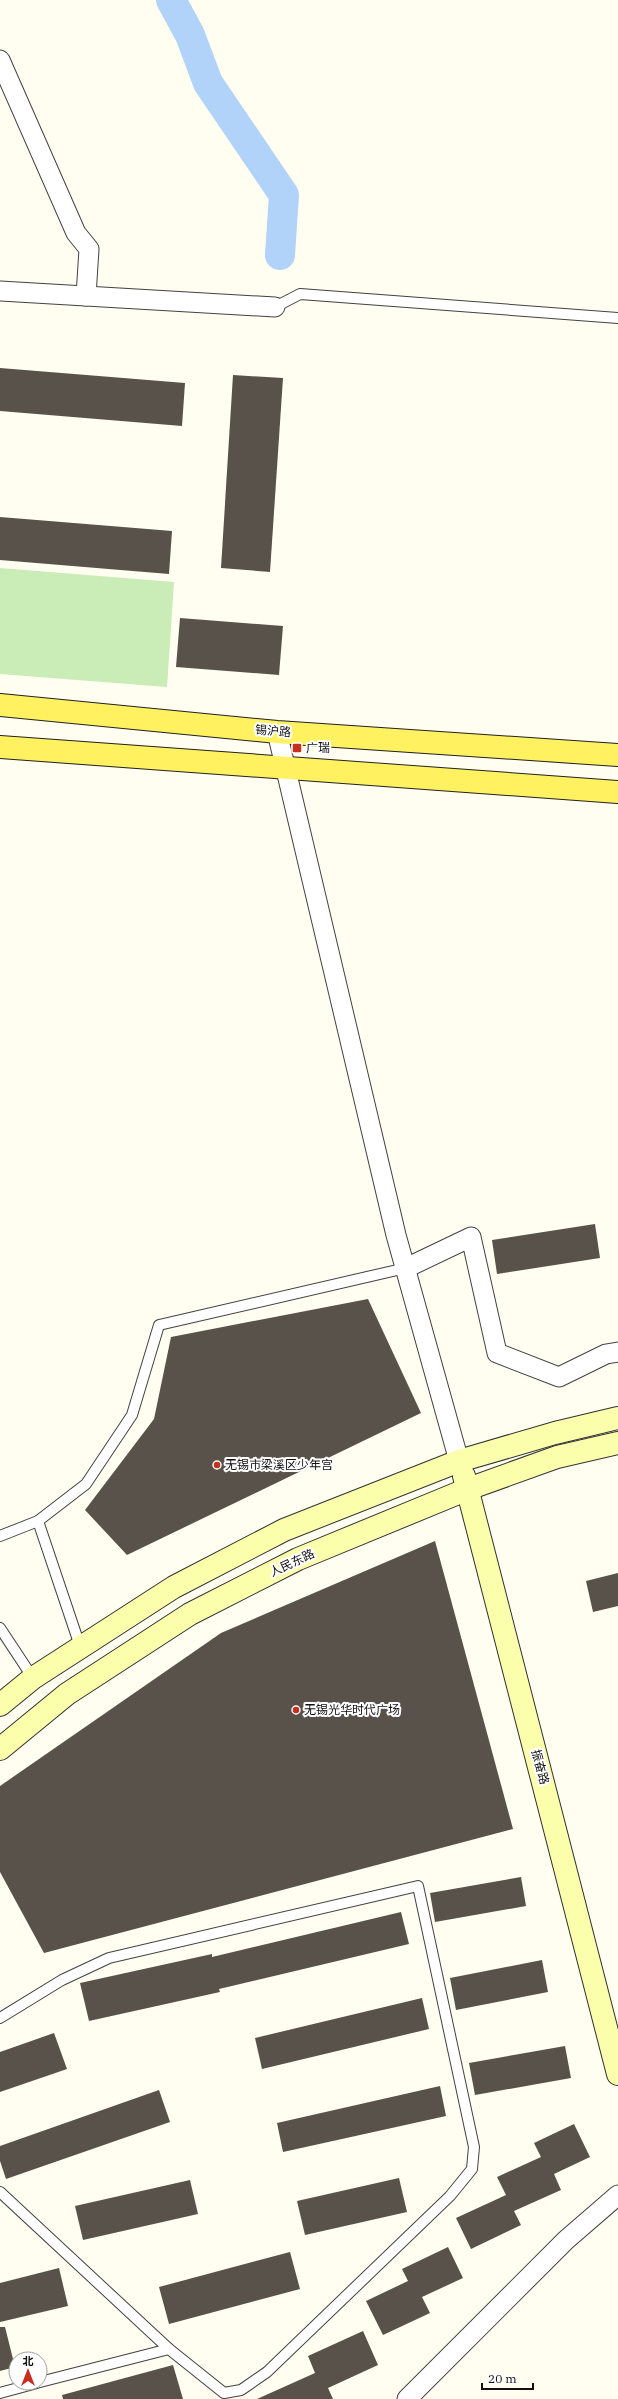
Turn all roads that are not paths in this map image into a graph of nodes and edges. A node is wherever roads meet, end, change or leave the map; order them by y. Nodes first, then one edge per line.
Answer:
1 (0, 60) edge
2 (0, 291) edge
3 (86, 296) junction
4 (275, 307) joint
5 (618, 318) edge
6 (0, 705) edge
7 (277, 732) junction
8 (0, 747) edge
9 (618, 755) edge
10 (286, 767) junction
11 (618, 792) edge
12 (406, 1268) junction
13 (618, 1352) edge
14 (618, 1418) edge
15 (618, 1443) edge
16 (459, 1461) junction
17 (468, 1489) junction
18 (38, 1521) junction
19 (0, 1536) edge
20 (0, 1628) edge
21 (80, 1646) junction
22 (33, 1678) junction
23 (0, 1705) edge
24 (0, 1749) edge
25 (0, 2018) edge
26 (618, 2074) edge
27 (0, 2192) edge
28 (618, 2195) edge
29 (169, 2349) junction
30 (48, 2381) edge
31 (407, 2399) edge

1 - 3 street
2 - 3 street
3 - 4 street
4 - 5 lane
6 - 7 main road, 锡沪路
7 - 9 main road, 锡沪路
7 - 10 street
8 - 10 main road
10 - 11 main road
10 - 12 street
12 - 13 street
12 - 16 street
12 - 18 lane
14 - 16 main road
15 - 17 main road, 人民东路
16 - 17 main road, 振奋路
16 - 21 main road
17 - 24 main road, 人民东路
17 - 26 main road, 振奋路
18 - 19 lane
18 - 21 lane
20 - 22 lane
21 - 22 main road
22 - 23 main road
25 - 29 lane
27 - 29 lane
28 - 31 street
29 - 30 lane

